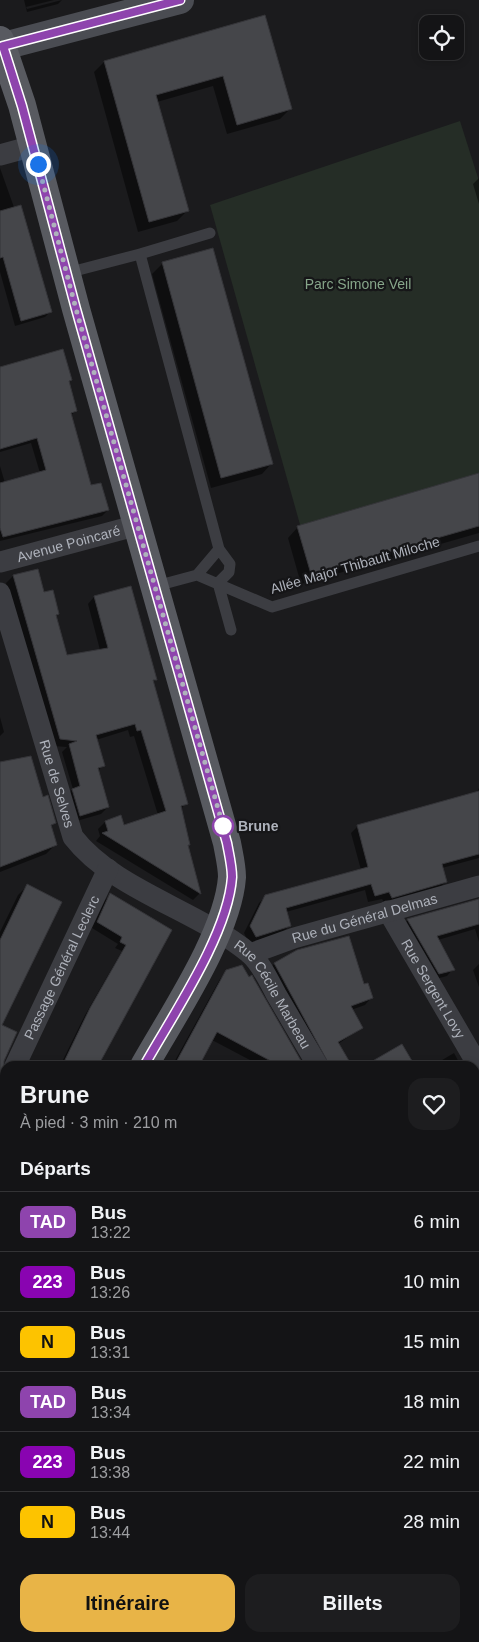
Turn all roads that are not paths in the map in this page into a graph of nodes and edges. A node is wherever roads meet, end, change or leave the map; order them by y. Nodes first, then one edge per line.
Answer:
1 (180, 0) edge
2 (136, 6) edge
3 (1, 44) edge
4 (33, 146) junction
5 (0, 156) edge
6 (210, 233) dead end
7 (140, 254) junction
8 (66, 273) junction
9 (138, 525) junction
10 (479, 546) edge
11 (219, 549) junction
12 (0, 562) edge
13 (197, 575) junction
14 (218, 583) junction
15 (156, 586) junction
16 (0, 593) edge
17 (231, 630) dead end
18 (108, 869) junction
19 (479, 886) edge
20 (388, 912) junction
21 (217, 932) junction
22 (250, 954) junction
23 (17, 1061) edge
24 (147, 1061) edge
25 (315, 1061) edge
26 (476, 1061) edge

1 - 2 main road
2 - 3 main road
3 - 4 main road
4 - 5 street
4 - 8 main road
6 - 7 lane
7 - 8 lane
7 - 11 lane
8 - 9 main road
9 - 12 street, Avenue Poincaré
9 - 15 main road
10 - 14 lane, Allée Major Thibault Miloche
11 - 13 lane
11 - 14 lane
13 - 14 lane, Allée Major Thibault Miloche
13 - 15 lane
14 - 17 lane
15 - 21 main road
16 - 18 street, Rue de Selves
18 - 21 street, Rue de Selves
18 - 23 street, Passage Général Leclerc
19 - 20 street, Rue du Général Delmas
20 - 22 street, Rue du Général Delmas
20 - 26 street, Rue Sergent Lovy
21 - 22 street, Rue Cécile Marbeau
21 - 24 main road
22 - 25 street, Rue Cécile Marbeau

